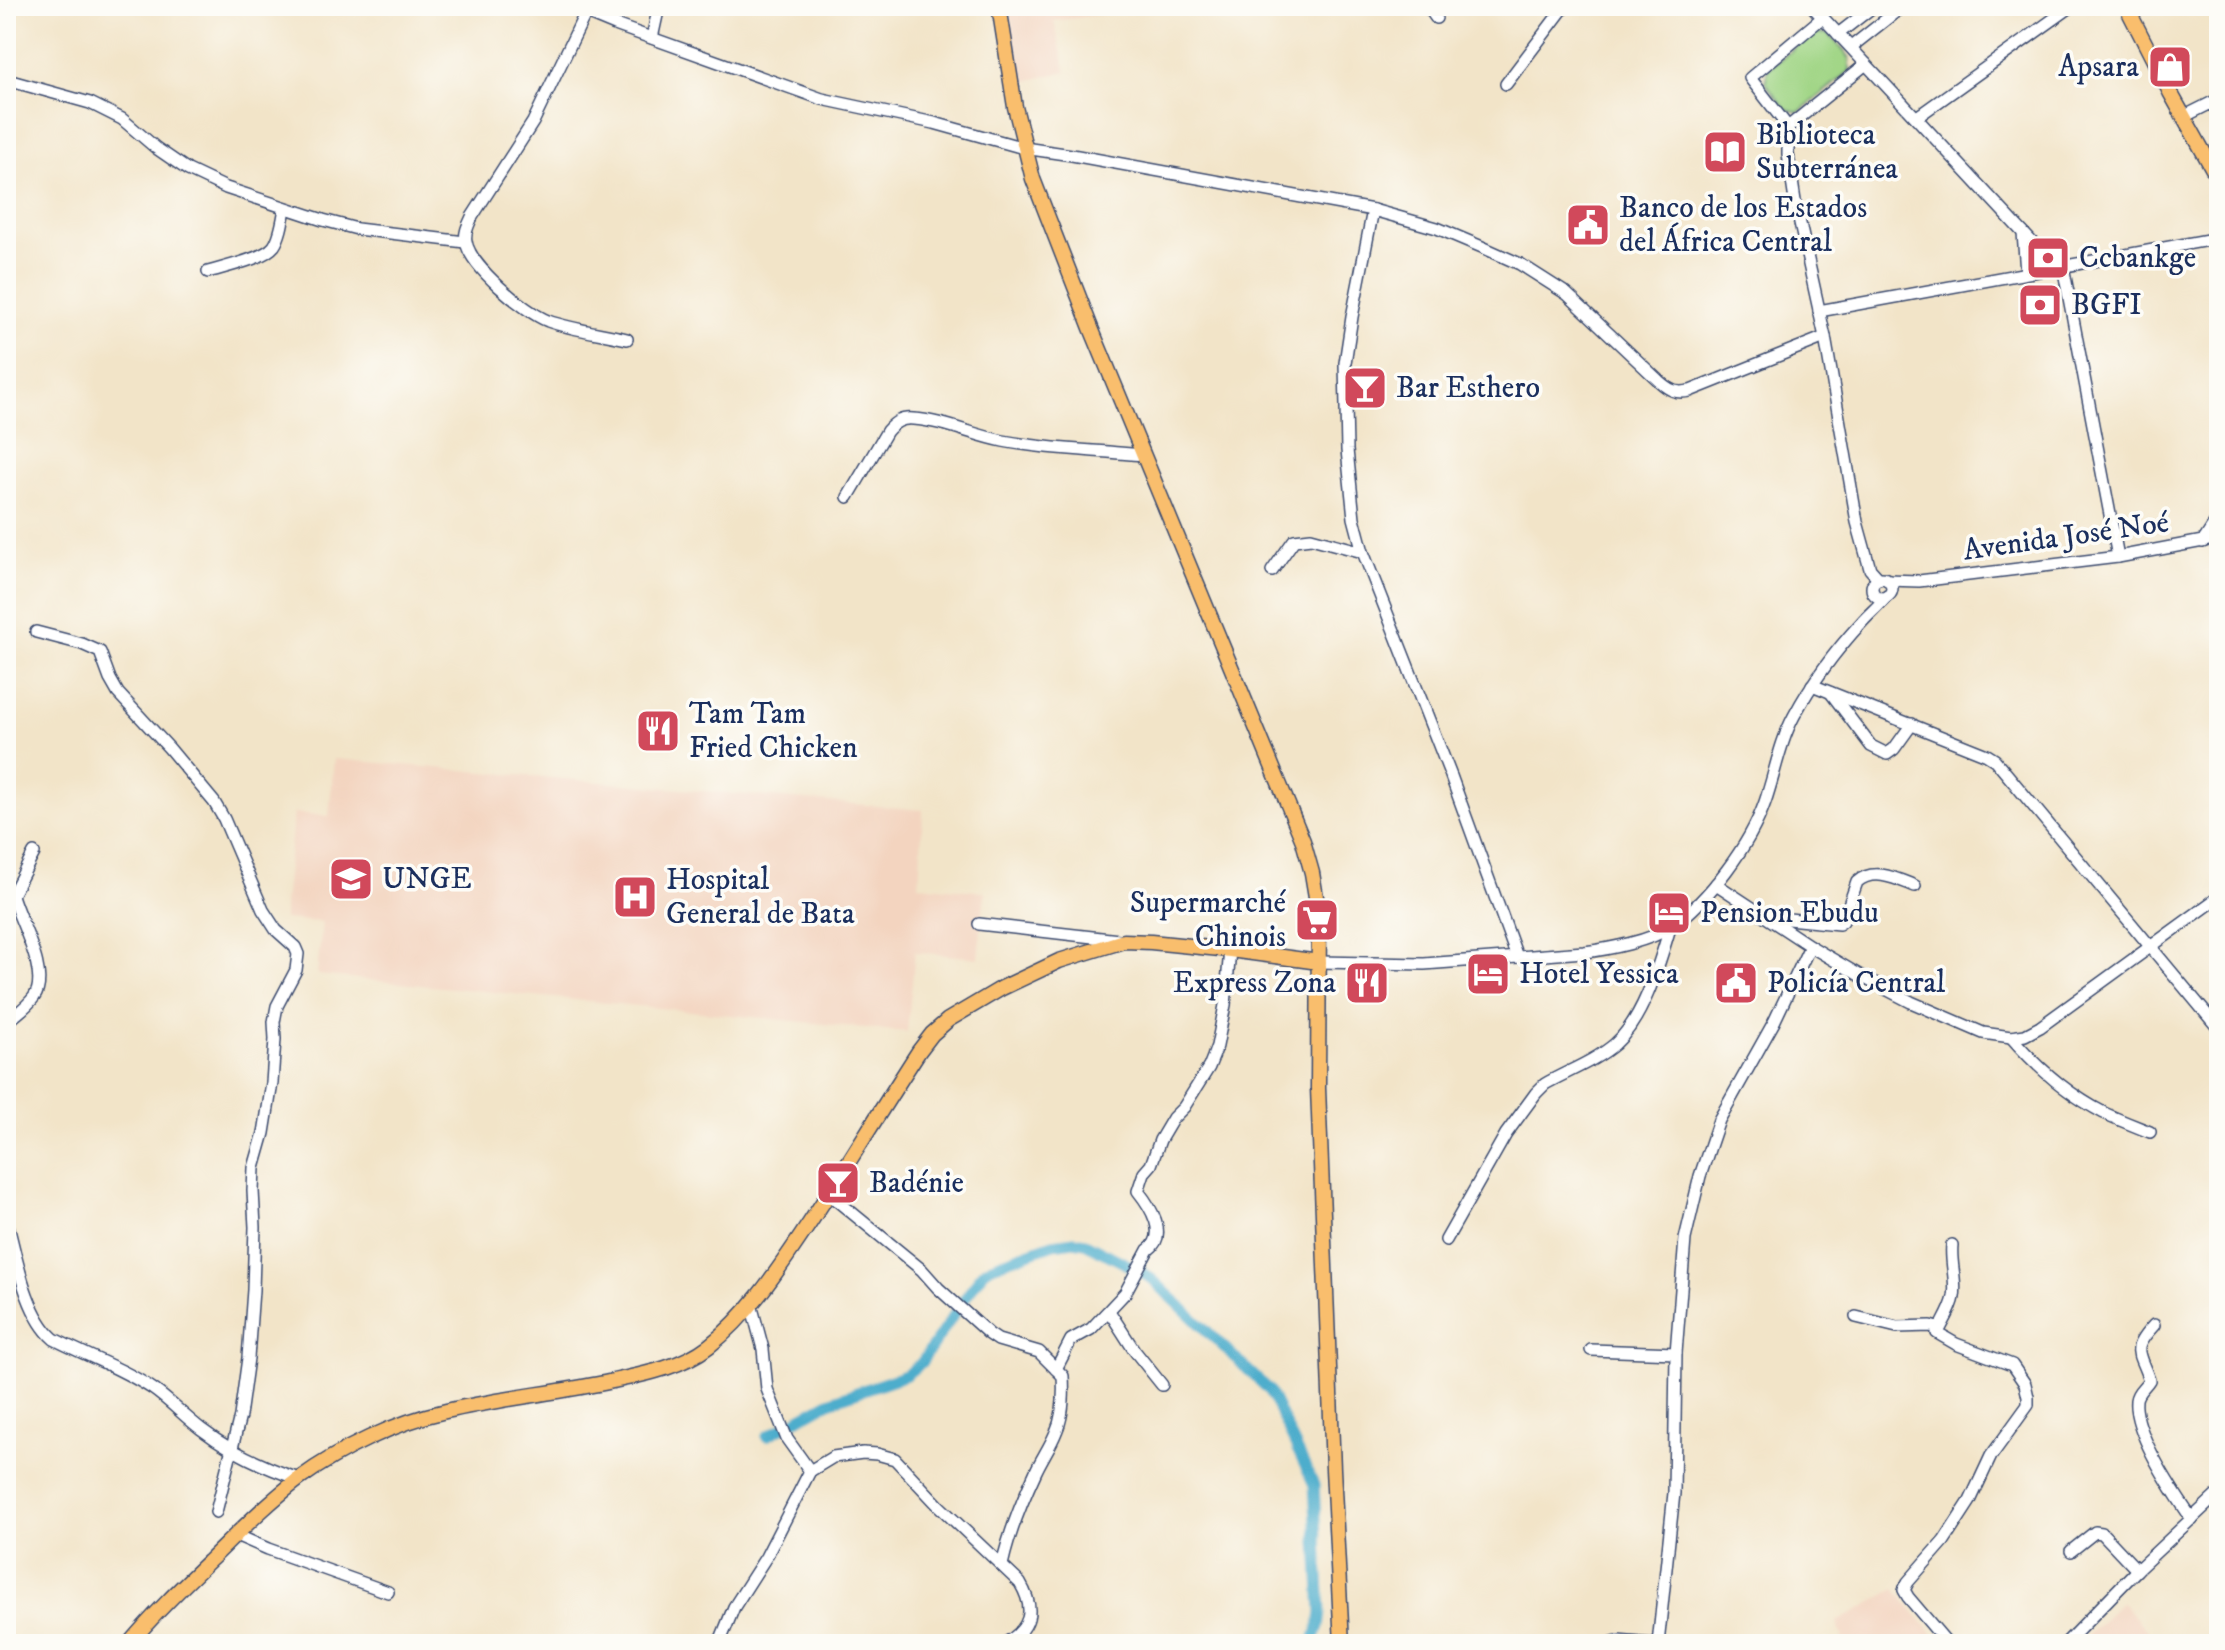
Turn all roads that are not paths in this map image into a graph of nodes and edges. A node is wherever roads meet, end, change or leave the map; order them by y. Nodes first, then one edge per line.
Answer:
1 (569, 6) edge
2 (659, 6) edge
3 (999, 6) edge
4 (1430, 6) edge
5 (1565, 6) edge
6 (1812, 6) edge
7 (1874, 6) edge
8 (1903, 6) edge
9 (2072, 6) edge
10 (2126, 6) edge
11 (585, 14) junction
12 (1823, 17) junction
13 (1436, 18) dead end
14 (1838, 34) junction
15 (652, 38) junction
16 (1851, 47) junction
17 (1866, 64) junction
18 (11, 81) dead end
19 (1506, 84) dead end
20 (2219, 99) edge
21 (1917, 117) junction
22 (2183, 117) junction
23 (1788, 127) junction
24 (1024, 148) junction
25 (2219, 180) edge
26 (285, 208) junction
27 (1373, 210) junction
28 (2022, 233) junction
29 (2219, 238) edge
30 (465, 242) junction
31 (2059, 266) junction
32 (208, 272) dead end
33 (2026, 272) junction
34 (1819, 311) junction
35 (1825, 337) junction
36 (627, 339) dead end
37 (1143, 455) junction
38 (848, 497) dead end
39 (2219, 517) edge
40 (2219, 538) edge
41 (2203, 542) junction
42 (1363, 552) junction
43 (2118, 557) junction
44 (1272, 571) dead end
45 (1883, 579) junction
46 (1919, 581) junction
47 (1874, 592) junction
48 (1888, 595) junction
49 (1863, 621) junction
50 (36, 632) dead end
51 (1812, 685) junction
52 (1830, 692) junction
53 (1912, 724) junction
54 (34, 853) dead end
55 (1716, 884) junction
56 (1915, 886) dead end
57 (2219, 897) edge
58 (1768, 917) junction
59 (979, 924) dead end
60 (1670, 928) junction
61 (1124, 941) junction
62 (1810, 946) junction
63 (2150, 946) junction
64 (1230, 950) junction
65 (1517, 957) junction
66 (1319, 962) junction
67 (6, 1023) edge
68 (2219, 1029) edge
69 (2011, 1037) junction
70 (2150, 1132) dead end
71 (829, 1194) junction
72 (6, 1218) edge
73 (1446, 1240) dead end
74 (1952, 1245) dead end
75 (19, 1264) junction
76 (6, 1270) edge
77 (751, 1304) junction
78 (1109, 1311) junction
79 (1856, 1317) dead end
80 (2154, 1325) dead end
81 (1937, 1333) junction
82 (1591, 1350) dead end
83 (1676, 1353) junction
84 (1056, 1369) junction
85 (1162, 1385) dead end
86 (231, 1450) junction
87 (810, 1471) junction
88 (299, 1479) junction
89 (2219, 1493) edge
90 (216, 1512) dead end
91 (2192, 1519) junction
92 (236, 1535) junction
93 (2071, 1551) dead end
94 (1002, 1565) junction
95 (2137, 1570) junction
96 (388, 1592) dead end
97 (129, 1644) edge
98 (719, 1644) edge
99 (1004, 1644) edge
100 (1342, 1644) edge
101 (1607, 1644) edge
102 (1655, 1644) edge
103 (1948, 1644) edge
104 (2065, 1644) edge

1 - 11 street
2 - 15 street
3 - 24 main road
4 - 13 street
5 - 19 street
6 - 12 street
7 - 14 street
8 - 16 street
9 - 21 street
10 - 22 main road
11 - 15 street
11 - 30 street
12 - 14 street
12 - 23 street
14 - 16 street
15 - 24 street
16 - 17 street
17 - 21 street
17 - 23 street
18 - 26 street
20 - 22 street
21 - 28 street
22 - 25 main road
23 - 34 street
24 - 27 street
24 - 37 main road
26 - 30 street
26 - 32 street
27 - 35 street
27 - 42 street
28 - 31 street
28 - 33 street
29 - 31 street
30 - 36 street
31 - 33 street
31 - 43 street
33 - 34 street
34 - 35 street
35 - 45 street
37 - 38 street
37 - 66 main road
39 - 41 street
40 - 41 street, Avenida José Noé
41 - 43 street, Avenida José Noé
42 - 44 street
42 - 65 street
43 - 46 street, Avenida José Noé
45 - 46 street, Avenida José Noé
45 - 47 street
45 - 48 street
46 - 48 street, Avenida José Noé
47 - 48 street
47 - 49 street
48 - 49 street
49 - 51 street
50 - 86 street
51 - 52 street
51 - 55 street
52 - 53 street
52 - 53 street
53 - 63 street
54 - 67 street
55 - 58 street
55 - 60 street
56 - 58 street
57 - 63 street
58 - 62 street
59 - 61 street
60 - 65 street
60 - 73 street
61 - 64 main road
61 - 71 main road
62 - 69 street
62 - 83 street
63 - 68 street
63 - 69 street
64 - 66 main road
64 - 78 street
65 - 66 street
66 - 100 main road
69 - 70 street
71 - 77 main road
71 - 84 street
72 - 75 street
74 - 81 street
75 - 76 street
75 - 86 street
77 - 87 street
77 - 88 main road
78 - 84 street
78 - 85 street
79 - 81 street
80 - 91 street
81 - 103 street
82 - 83 street
83 - 102 street
84 - 94 street
86 - 88 street
86 - 90 street
87 - 94 street
87 - 98 street
88 - 92 main road
89 - 91 street
91 - 95 street
92 - 96 street
92 - 97 main road
93 - 95 street
94 - 99 street
95 - 104 street
101 - 102 street

